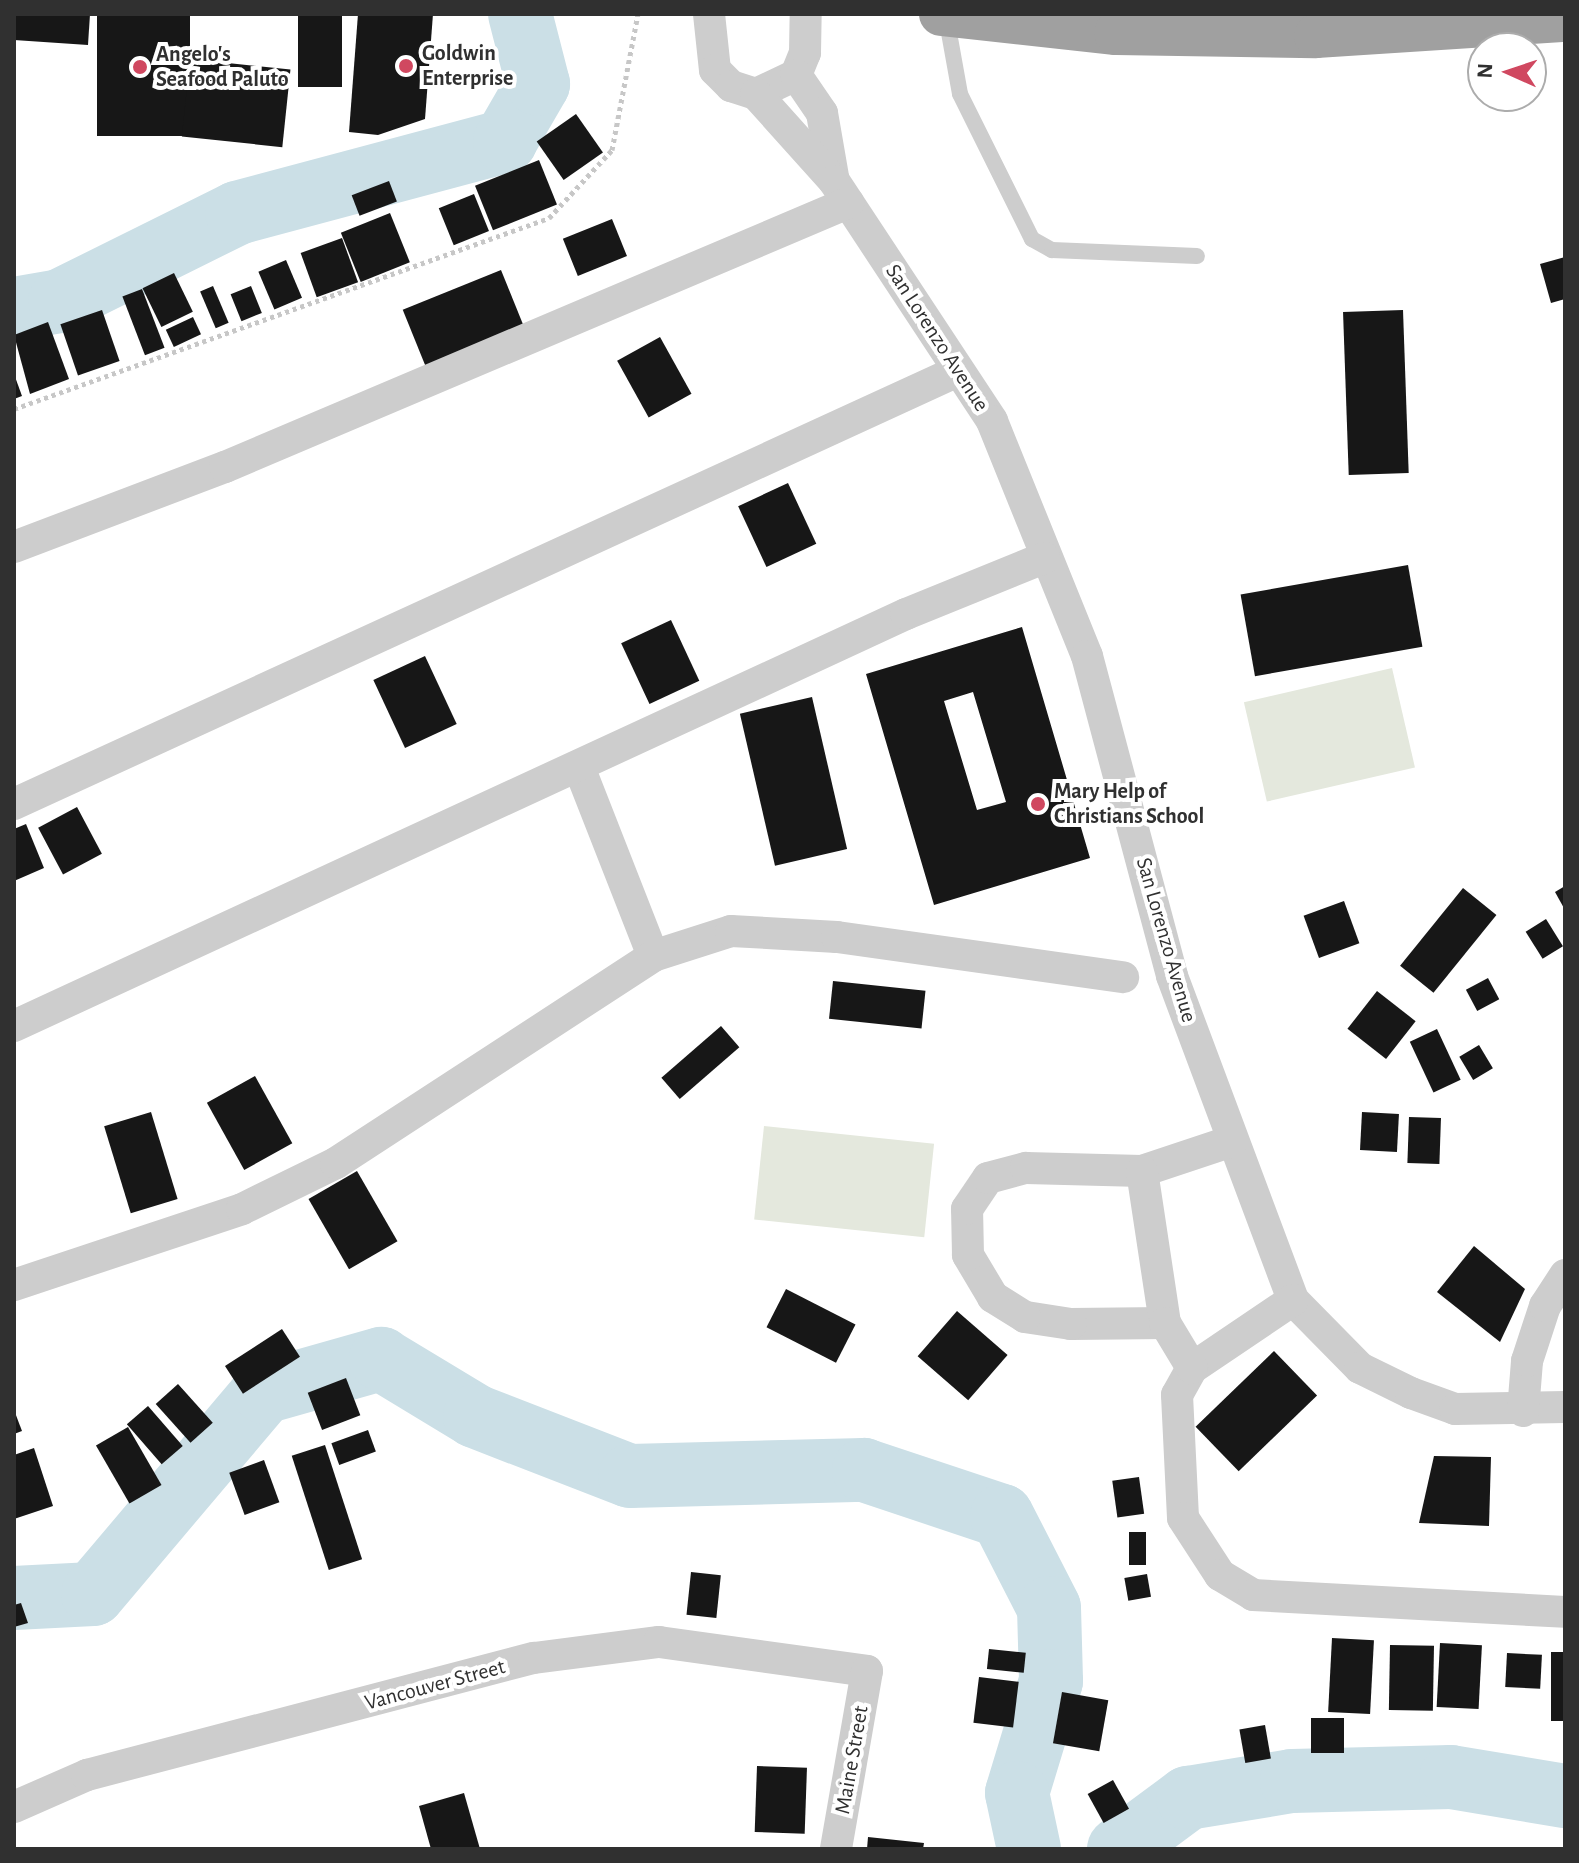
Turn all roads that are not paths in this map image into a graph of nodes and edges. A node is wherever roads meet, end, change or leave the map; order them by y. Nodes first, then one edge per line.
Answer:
1 (709, 14) edge
2 (806, 14) edge
3 (944, 14) edge
4 (1565, 20) edge
5 (796, 75) junction
6 (756, 94) junction
7 (841, 192) junction
8 (1197, 256) dead end
9 (958, 371) junction
10 (14, 547) edge
11 (1044, 558) junction
12 (579, 767) junction
13 (14, 804) edge
14 (653, 956) junction
15 (1123, 977) dead end
16 (14, 1026) edge
17 (1232, 1141) junction
18 (1142, 1171) junction
19 (1565, 1275) edge
20 (14, 1285) edge
21 (1293, 1300) junction
22 (1165, 1323) junction
23 (1192, 1368) junction
24 (1565, 1407) edge
25 (1523, 1411) junction
26 (1565, 1612) edge
27 (867, 1671) joint
28 (14, 1807) edge
29 (836, 1849) edge

1 - 6 street, San Lorenzo Avenue
2 - 5 street
3 - 4 highway
3 - 8 lane
5 - 6 street
5 - 7 street, San Lorenzo Avenue
6 - 7 street, San Lorenzo Avenue
7 - 9 street, San Lorenzo Avenue
7 - 10 street
9 - 11 street, San Lorenzo Avenue
9 - 13 street
11 - 12 street
11 - 17 street, San Lorenzo Avenue
12 - 14 street
12 - 16 street
14 - 15 street
14 - 20 street
17 - 18 street
17 - 21 street, San Lorenzo Avenue
18 - 22 street
18 - 22 street
19 - 25 street
21 - 23 street
21 - 25 street, San Lorenzo Avenue
22 - 23 street
23 - 26 street
24 - 25 street, San Lorenzo Avenue
27 - 28 street, Vancouver Street
27 - 29 street, Maine Street

